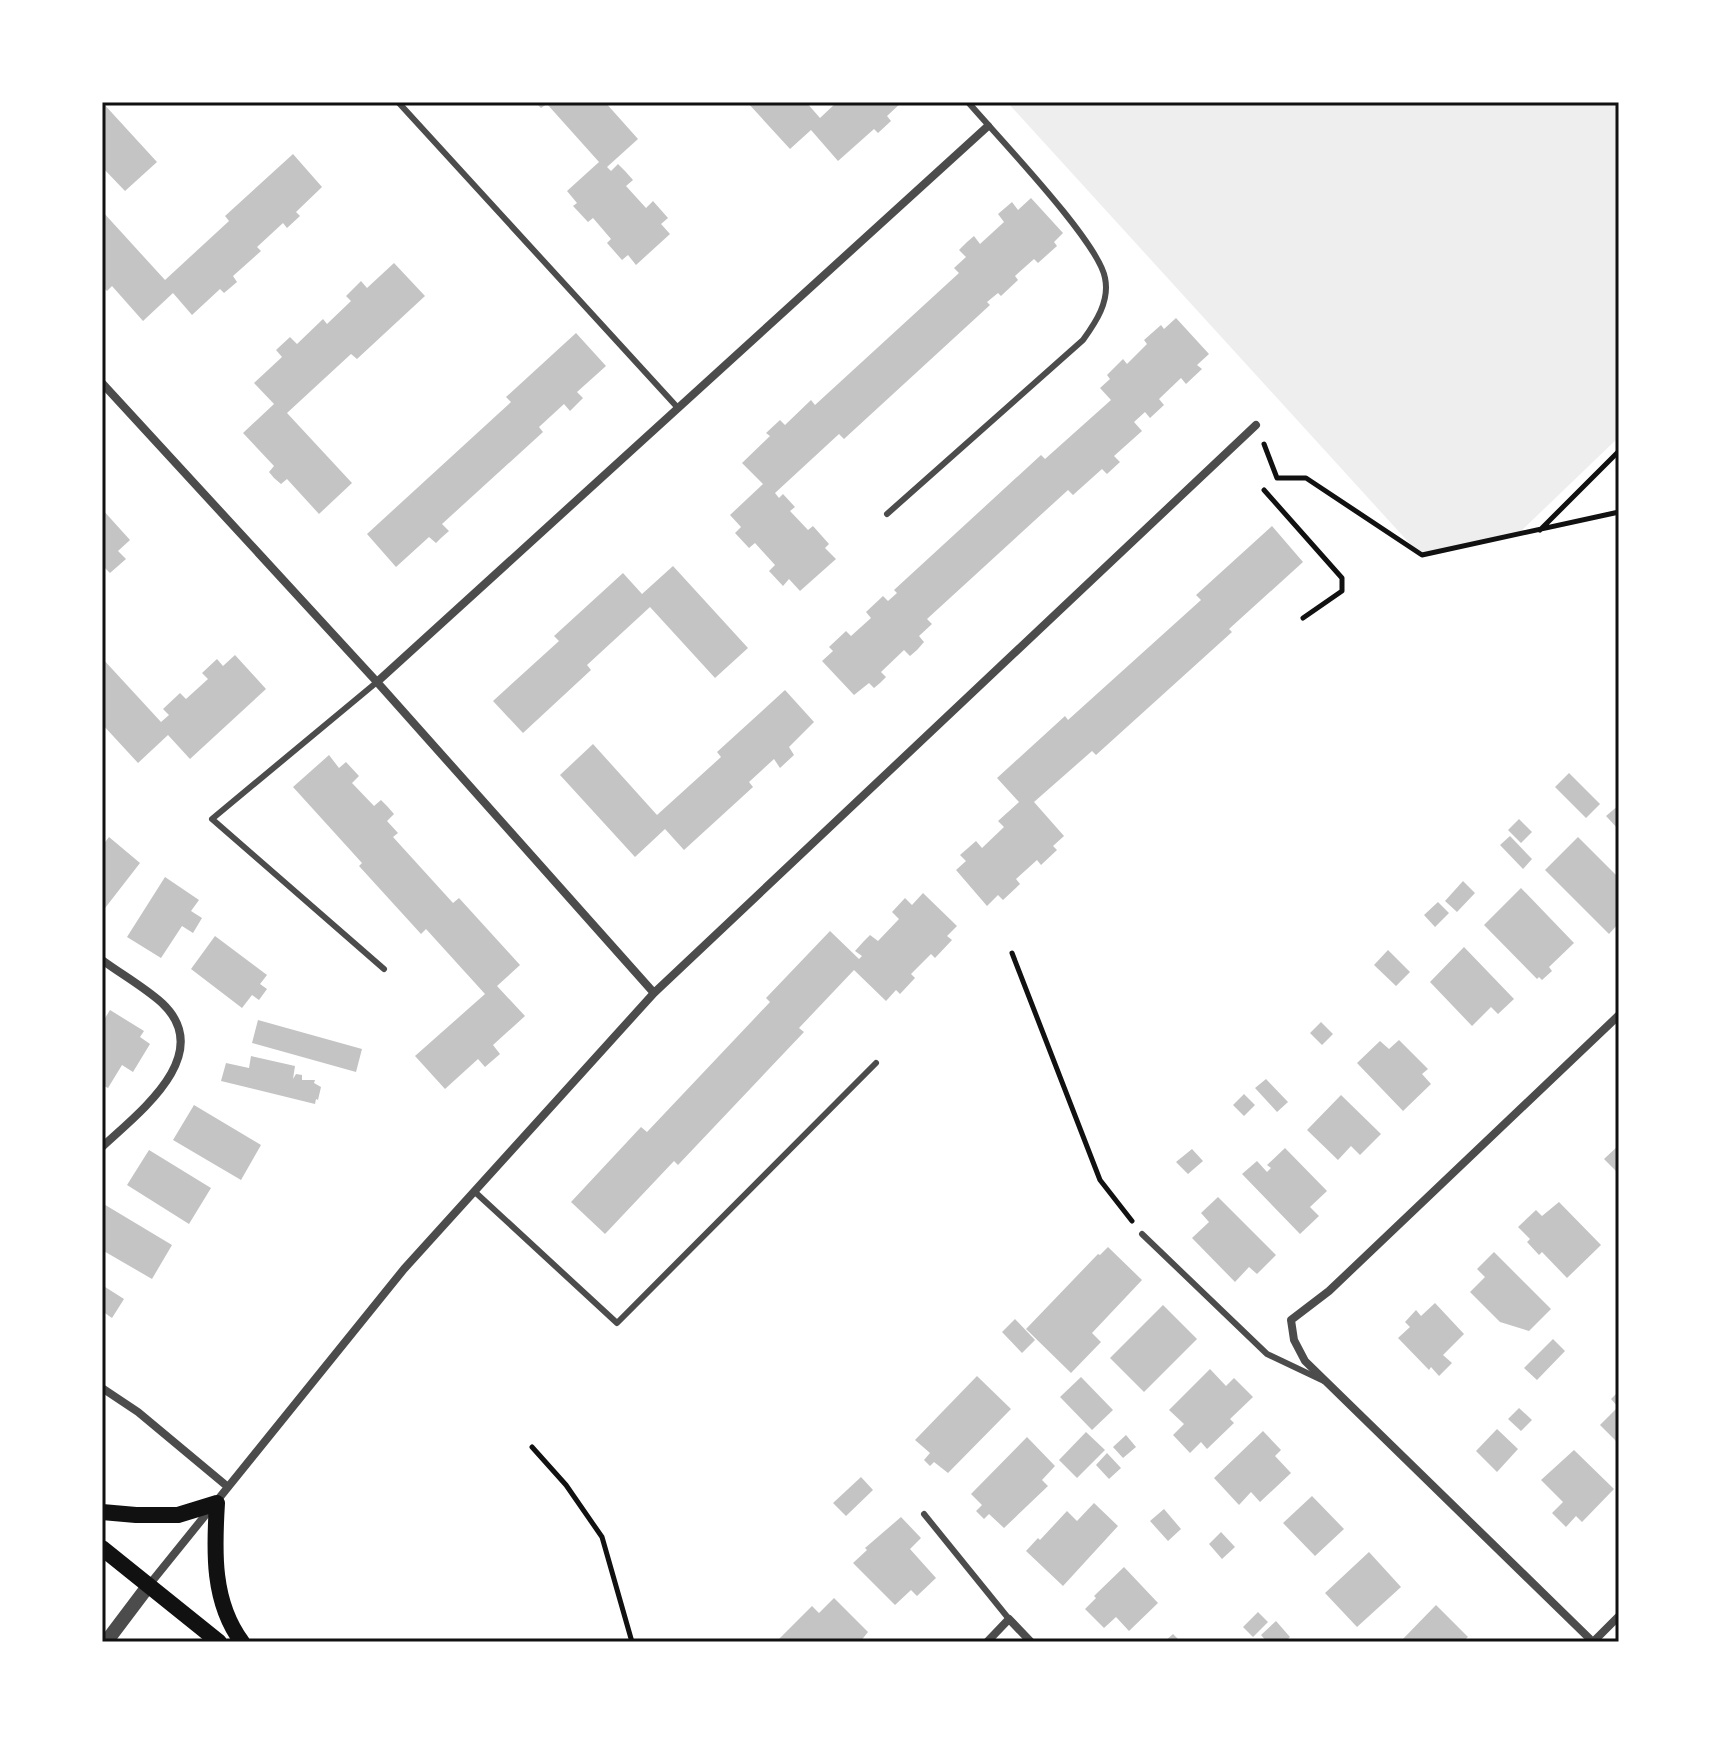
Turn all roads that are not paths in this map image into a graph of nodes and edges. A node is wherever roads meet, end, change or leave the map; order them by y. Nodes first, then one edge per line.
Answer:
1 (398, 102) edge
2 (968, 102) edge
3 (988, 126) junction
4 (102, 383) edge
5 (678, 408) junction
6 (1256, 425) road end
7 (887, 514) dead end
8 (377, 682) junction
9 (102, 960) edge
10 (384, 969) dead end
11 (654, 993) junction
12 (1619, 1015) edge
13 (876, 1063) dead end
14 (102, 1147) edge
15 (475, 1192) junction
16 (1142, 1234) road end
17 (1328, 1384) junction
18 (102, 1388) edge
19 (228, 1487) junction
20 (217, 1503) junction
21 (102, 1512) edge
22 (924, 1514) dead end
23 (102, 1548) edge
24 (149, 1585) junction
25 (1619, 1616) edge
26 (1009, 1619) junction
27 (106, 1642) edge
28 (219, 1642) edge
29 (242, 1642) edge
30 (987, 1642) edge
31 (1031, 1642) edge
32 (1593, 1642) edge

1 - 5 lane
2 - 3 lane
3 - 5 street
3 - 7 lane
4 - 8 street
5 - 8 street
6 - 11 street
8 - 10 lane
8 - 11 street
9 - 14 street
11 - 15 street
12 - 17 street
13 - 15 lane
15 - 19 street
16 - 17 lane
17 - 32 street
18 - 19 street
19 - 20 street
20 - 21 main road
20 - 24 street
20 - 29 main road
22 - 26 lane
23 - 24 main road
24 - 27 street
24 - 28 main road
25 - 32 street
26 - 30 street
26 - 31 street

